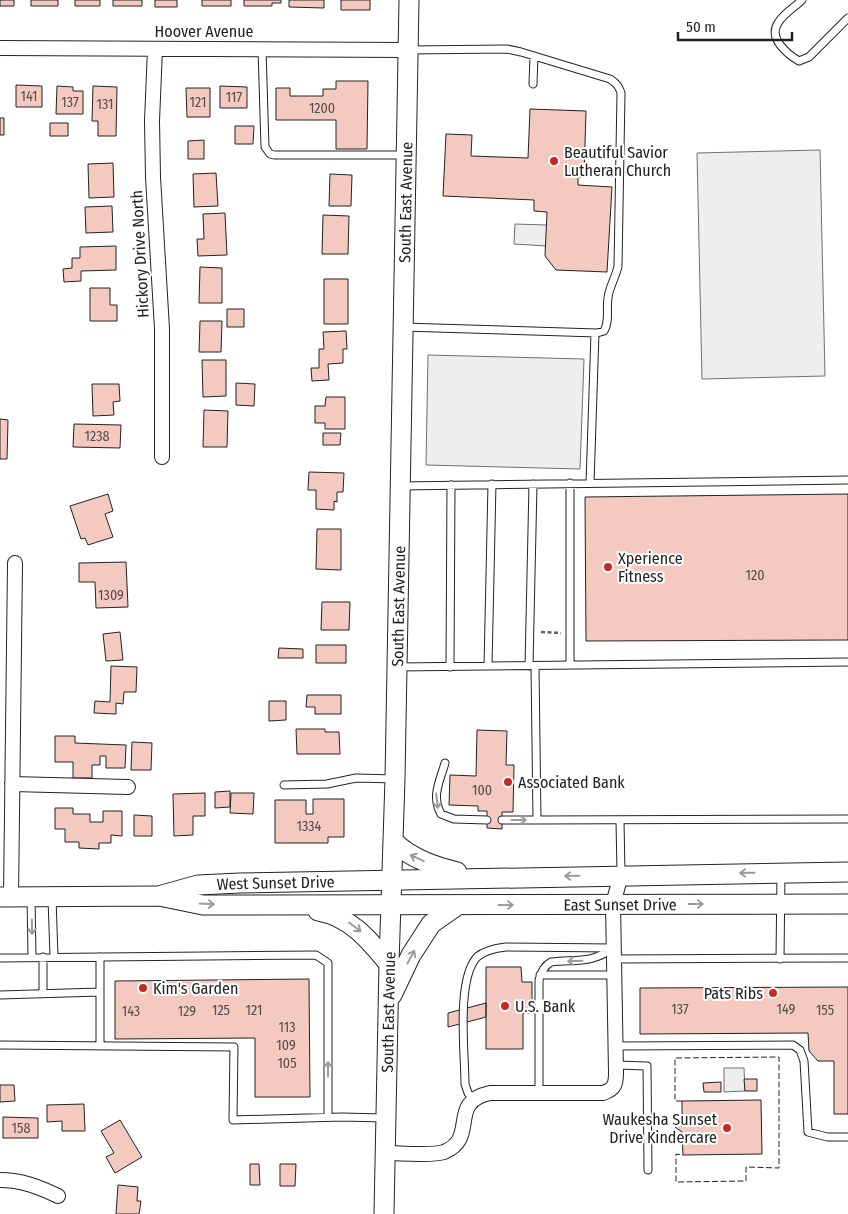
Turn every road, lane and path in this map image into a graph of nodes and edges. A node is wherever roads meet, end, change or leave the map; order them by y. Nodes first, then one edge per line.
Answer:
1 (409, 0) edge
2 (802, 0) edge
3 (848, 18) edge
4 (0, 48) edge
5 (155, 49) junction
6 (262, 49) junction
7 (408, 50) junction
8 (534, 56) junction
9 (533, 84) dead end
10 (406, 155) junction
11 (403, 327) junction
12 (595, 333) junction
13 (162, 457) dead end
14 (848, 480) edge
15 (570, 483) junction
16 (590, 483) junction
17 (492, 484) junction
18 (534, 484) junction
19 (451, 485) junction
20 (400, 486) junction
21 (15, 563) dead end
22 (530, 632) junction
23 (570, 633) junction
24 (848, 662) edge
25 (570, 665) junction
26 (488, 666) junction
27 (532, 666) junction
28 (397, 667) junction
29 (450, 667) junction
30 (445, 763) dead end
31 (395, 779) junction
32 (12, 784) junction
33 (284, 785) dead end
34 (128, 787) dead end
35 (848, 819) edge
36 (487, 820) dead end
37 (502, 820) dead end
38 (537, 820) junction
39 (620, 820) junction
40 (394, 842) junction
41 (848, 872) edge
42 (781, 873) junction
43 (621, 875) junction
44 (478, 878) junction
45 (393, 880) junction
46 (159, 896) junction
47 (5, 897) edge
48 (31, 897) junction
49 (52, 897) junction
50 (612, 904) junction
51 (780, 904) junction
52 (848, 904) edge
53 (275, 905) junction
54 (392, 905) junction
55 (458, 905) junction
56 (614, 954) junction
57 (32, 957) junction
58 (43, 957) junction
59 (54, 957) junction
60 (100, 957) junction
61 (0, 958) edge
62 (848, 958) edge
63 (780, 959) junction
64 (389, 964) junction
65 (540, 975) junction
66 (614, 975) junction
67 (100, 992) junction
68 (43, 993) junction
69 (0, 995) edge
70 (389, 1000) junction
71 (0, 1045) edge
72 (100, 1046) junction
73 (616, 1046) junction
74 (616, 1064) junction
75 (539, 1093) junction
76 (474, 1099) junction
77 (328, 1118) junction
78 (387, 1118) junction
79 (848, 1137) edge
80 (386, 1152) junction
81 (648, 1170) dead end
82 (0, 1180) edge
83 (58, 1196) dead end
84 (384, 1214) edge

1 - 7 main road, South East Avenue
2 - 3 lane
4 - 5 street, Hoover Avenue
5 - 6 street, Hoover Avenue
5 - 13 street, Hickory Drive North
6 - 7 street, Hoover Avenue
6 - 10 lane
7 - 8 lane
7 - 10 main road, South East Avenue
8 - 9 lane
8 - 12 lane
10 - 11 main road, South East Avenue
11 - 12 lane
11 - 20 main road, South East Avenue
12 - 16 lane
14 - 16 lane
15 - 16 lane
15 - 18 lane
15 - 23 lane
17 - 18 lane
17 - 19 lane
17 - 26 lane
18 - 22 lane
19 - 20 lane
19 - 29 lane
20 - 28 main road, South East Avenue
21 - 32 street
22 - 23 path
22 - 27 lane
23 - 25 lane
24 - 25 lane
25 - 27 lane
26 - 27 lane
26 - 29 lane
27 - 38 lane
28 - 29 lane
28 - 31 main road, South East Avenue
30 -> 36 lane
31 - 33 lane
31 - 40 main road, South East Avenue
32 - 34 street
32 - 47 street
35 - 39 lane
37 -> 38 lane
38 - 39 lane
39 - 43 lane
44 -> 40 main road
40 - 45 main road, South East Avenue
41 - 42 main road, East Sunset Drive
42 -> 43 main road, East Sunset Drive
42 - 51 lane
43 -> 44 main road, East Sunset Drive
43 - 50 street
44 - 45 main road, East Sunset Drive
45 - 46 main road, West Sunset Drive
45 - 54 main road, South East Avenue
46 - 49 main road, West Sunset Drive
46 -> 53 main road, West Sunset Drive
47 - 48 main road, West Sunset Drive
48 - 49 main road, West Sunset Drive
48 -> 57 lane
49 - 59 lane
50 -> 51 main road, East Sunset Drive
55 -> 50 main road, East Sunset Drive
50 - 56 street
51 - 52 main road, East Sunset Drive
51 - 63 lane
53 - 54 main road, West Sunset Drive
53 -> 64 main road
54 - 55 main road, East Sunset Drive
54 - 64 main road, South East Avenue
70 -> 55 main road
56 - 63 lane
56 -> 65 lane
56 - 66 street
56 - 76 lane
57 - 58 lane
57 - 61 lane
58 - 59 lane
58 - 68 lane
59 - 60 lane
60 - 67 lane
77 -> 60 lane
62 - 63 lane
64 - 70 main road, South East Avenue
65 - 66 lane
65 - 75 lane
66 - 73 street
67 - 68 lane
67 - 72 lane
68 - 69 lane
70 - 78 main road, South East Avenue
71 - 72 lane
72 - 77 lane
73 - 74 street
73 - 79 lane
74 - 75 street
74 - 81 lane
75 - 76 street
76 - 80 street
77 - 78 lane
78 - 80 main road, South East Avenue
80 - 84 main road, South East Avenue
82 - 83 street

